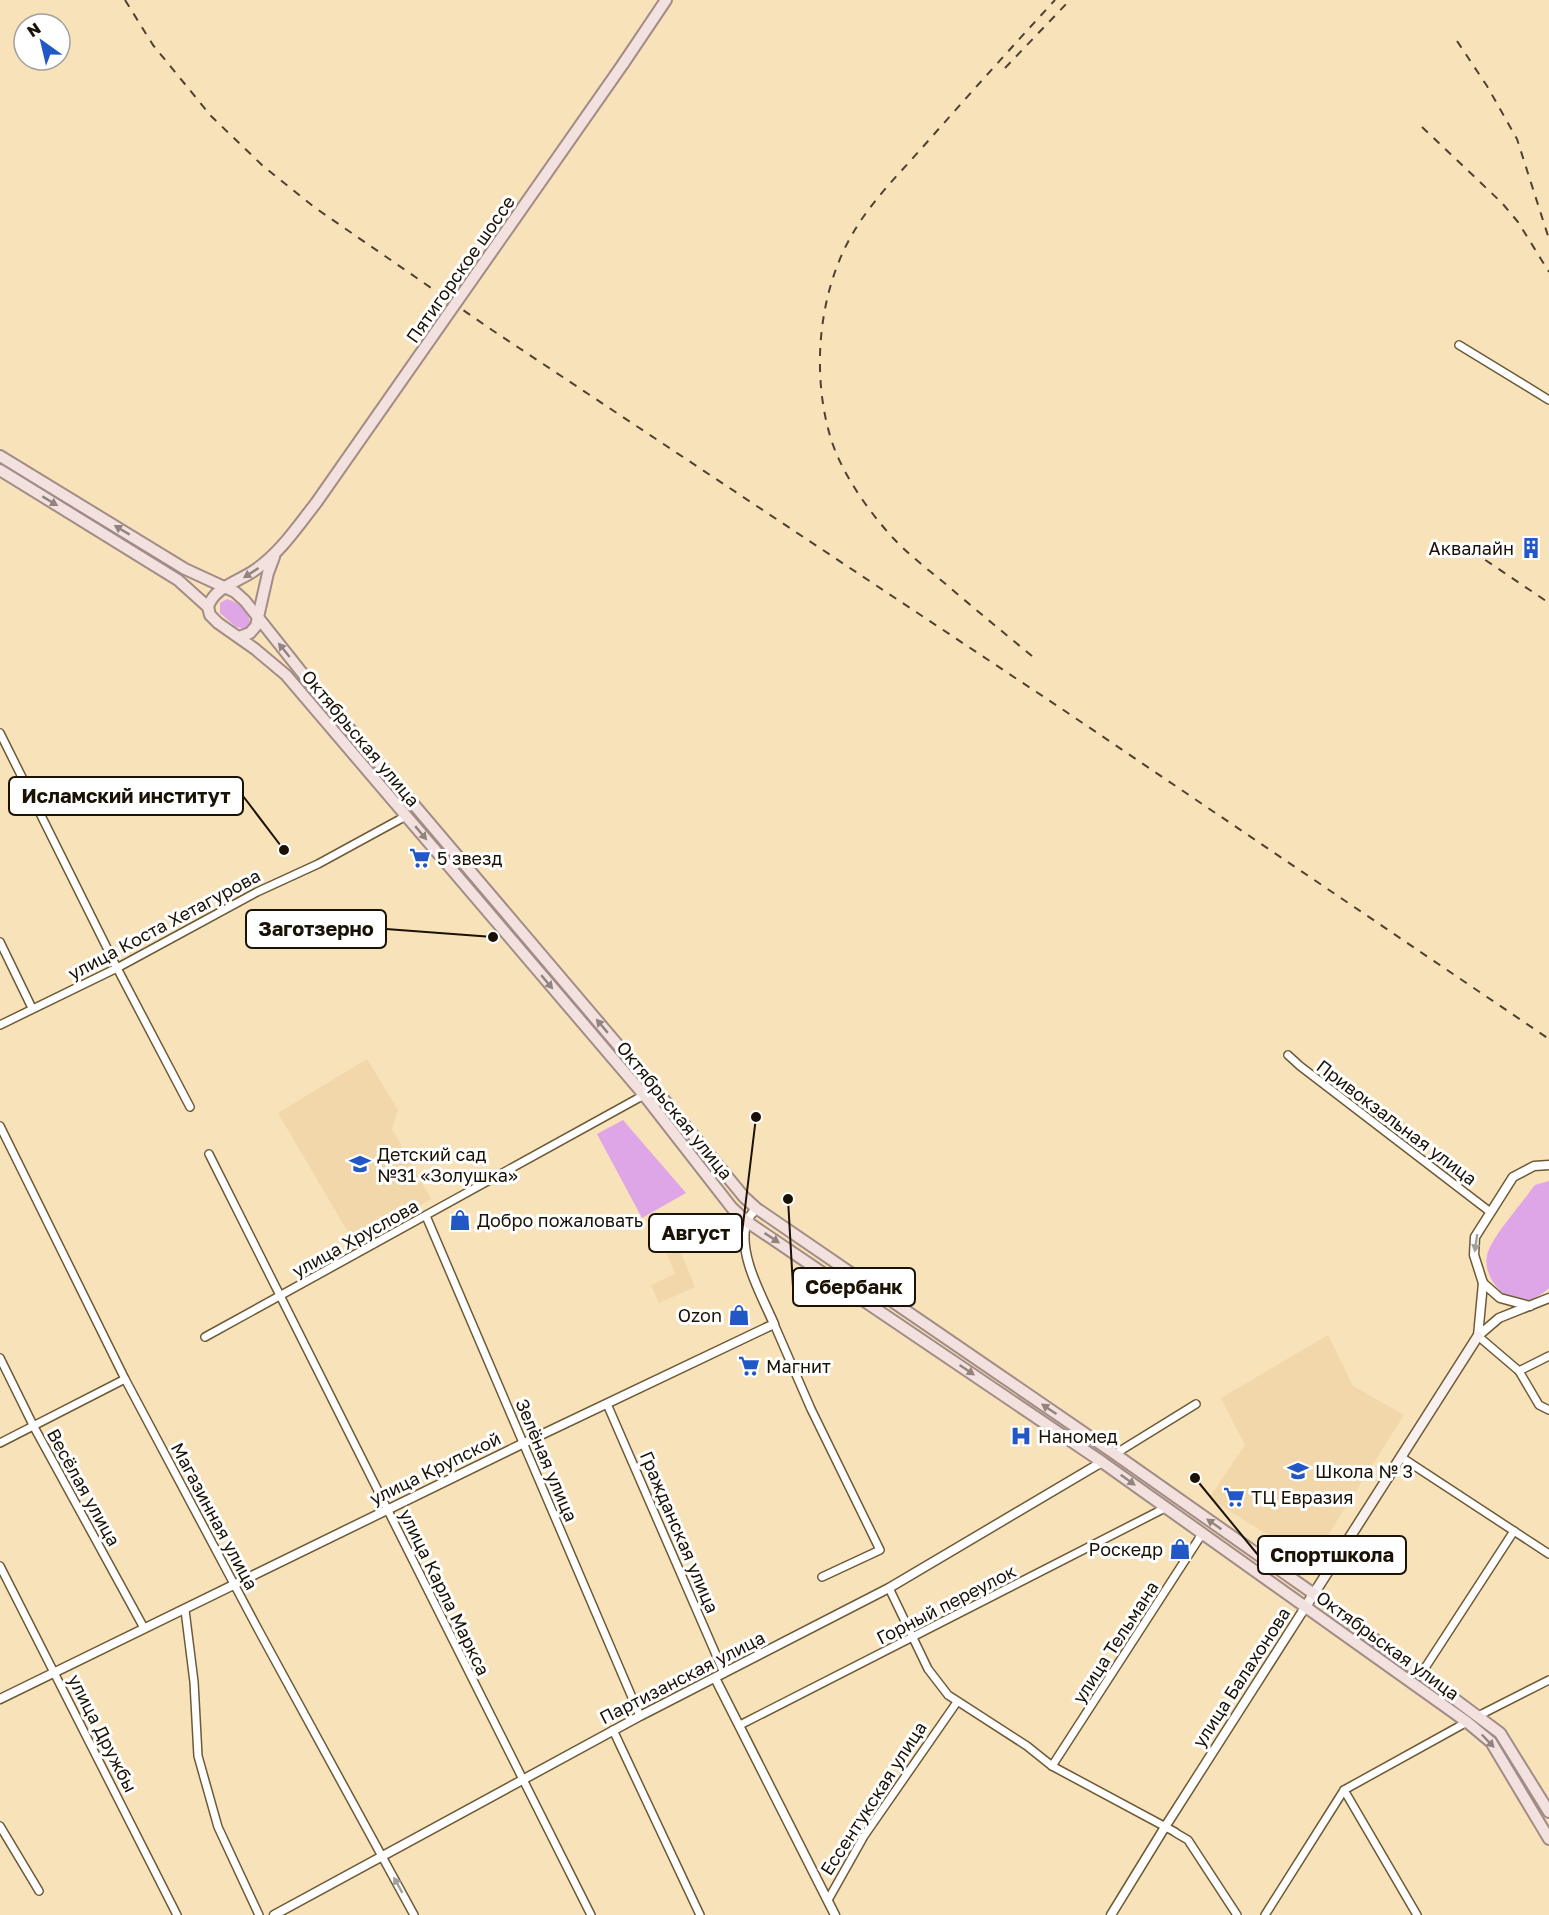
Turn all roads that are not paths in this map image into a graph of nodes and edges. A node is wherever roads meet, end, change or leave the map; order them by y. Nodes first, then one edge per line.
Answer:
1 (666, 0) edge
2 (1459, 345) dead end
3 (1549, 400) edge
4 (0, 456) edge
5 (0, 470) edge
6 (275, 554) junction
7 (224, 589) junction
8 (207, 607) junction
9 (257, 617) junction
10 (239, 637) junction
11 (0, 733) edge
12 (406, 816) junction
13 (0, 942) edge
14 (117, 968) junction
15 (32, 1008) junction
16 (0, 1025) edge
17 (1288, 1055) dead end
18 (644, 1095) junction
19 (190, 1107) dead end
20 (0, 1126) edge
21 (209, 1154) dead end
22 (1549, 1165) edge
23 (756, 1208) junction
24 (1490, 1211) junction
25 (426, 1216) junction
26 (746, 1221) junction
27 (1483, 1283) junction
28 (280, 1297) junction
29 (1549, 1298) edge
30 (1531, 1306) junction
31 (774, 1324) junction
32 (1478, 1336) junction
33 (205, 1337) dead end
34 (1549, 1356) edge
35 (0, 1358) edge
36 (1519, 1371) junction
37 (125, 1378) junction
38 (607, 1404) junction
39 (1196, 1404) dead end
40 (1549, 1410) edge
41 (34, 1427) junction
42 (0, 1443) edge
43 (524, 1443) junction
44 (1115, 1454) junction
45 (1401, 1457) junction
46 (1102, 1462) junction
47 (1165, 1508) junction
48 (387, 1510) junction
49 (1514, 1532) junction
50 (1202, 1534) junction
51 (1549, 1554) edge
52 (0, 1566) edge
53 (822, 1576) dead end
54 (235, 1585) junction
55 (889, 1588) junction
56 (1314, 1594) junction
57 (1306, 1606) junction
58 (185, 1610) junction
59 (144, 1628) junction
60 (912, 1638) junction
61 (55, 1671) junction
62 (1421, 1674) junction
63 (720, 1676) junction
64 (1549, 1680) edge
65 (0, 1699) edge
66 (957, 1702) junction
67 (639, 1716) junction
68 (1478, 1716) junction
69 (1467, 1722) junction
70 (740, 1725) junction
71 (614, 1730) junction
72 (1052, 1766) junction
73 (522, 1781) junction
74 (1344, 1790) junction
75 (1549, 1812) edge
76 (0, 1826) edge
77 (1165, 1827) junction
78 (1549, 1839) edge
79 (381, 1855) junction
80 (39, 1892) dead end
81 (828, 1900) junction
82 (177, 1915) edge
83 (259, 1915) edge
84 (274, 1915) edge
85 (414, 1915) edge
86 (591, 1915) edge
87 (700, 1915) edge
88 (835, 1915) edge
89 (1112, 1915) edge
90 (1237, 1915) edge
91 (1265, 1915) edge
92 (1417, 1915) edge

1 - 6 main road, Пятигорское шоссе, bridge
2 - 3 street
7 -> 4 main road, Октябрьская улица
5 -> 8 main road, Октябрьская улица
6 -> 7 main road, Пятигорское шоссе
6 - 9 main road, Пятигорское шоссе
7 - 8 main road, Пятигорское шоссе
7 - 9 main road, Октябрьская улица
8 - 10 main road, Октябрьская улица
9 - 10 main road, Пятигорское шоссе
23 -> 9 main road, Октябрьская улица
10 - 12 main road, Октябрьская улица
11 - 14 street
12 - 14 street, улица Коста Хетагурова
12 -> 18 main road, Октябрьская улица
13 - 15 street
14 - 15 street, улица Коста Хетагурова
14 - 19 street
15 - 16 street, улица Коста Хетагурова
17 - 24 street, Привокзальная улица
18 - 25 street, улица Хруслова
18 - 26 main road, Октябрьская улица
20 - 37 street, Магазинная улица
21 - 28 street, улица Карла Маркса
22 - 24 street, улица Балахонова
23 - 26 street
44 -> 23 main road, Октябрьская улица
24 -> 27 street, улица Балахонова
25 - 28 street, улица Хруслова
25 - 43 street, Зелёная улица
26 - 31 street
26 -> 46 main road, Октябрьская улица
27 - 30 street
27 - 32 street, улица Балахонова
28 - 33 street, улица Хруслова
28 - 48 street, улица Карла Маркса
29 - 30 street, улица Балахонова
30 - 32 street, улица Балахонова
31 - 38 street, улица Крупской
31 - 53 street
32 - 36 street
32 - 45 main road, улица Балахонова
34 - 36 street
35 - 41 street, Весёлая улица
36 - 40 street
37 - 41 street
37 - 54 street, Магазинная улица
38 - 43 street, улица Крупской
38 - 63 street, Гражданская улица
39 - 44 street
41 - 42 street
41 - 59 street, Весёлая улица
43 - 48 street, улица Крупской
43 - 67 street, Зелёная улица
56 -> 44 main road, Октябрьская улица
45 - 49 street
45 - 56 main road, улица Балахонова
46 -> 47 main road, Октябрьская улица
46 - 55 street, Партизанская улица
47 - 50 main road, Октябрьская улица
47 - 60 street, Горный переулок
48 - 54 street, улица Крупской
48 - 73 street, улица Карла Маркса
49 - 51 street
49 - 62 street
50 - 57 main road, Октябрьская улица
50 - 72 street, улица Тельмана
52 - 61 street, улица Дружбы
54 - 58 street, улица Крупской
54 - 79 street, Магазинная улица
55 - 60 street
55 - 63 street, Партизанская улица
56 - 57 main road, улица Балахонова
56 - 62 main road, Октябрьская улица
57 - 69 main road, Октябрьская улица
57 - 77 street, улица Балахонова
58 - 59 street, улица Крупской
58 - 83 street
59 - 61 street, улица Крупской
60 - 66 street
60 - 70 street, Горный переулок
61 - 65 street, улица Крупской
61 - 82 street, улица Дружбы
62 - 68 main road, Октябрьская улица
63 - 67 street, Партизанская улица
63 - 70 street, Гражданская улица
64 - 68 street
66 - 72 street
66 - 81 street, Ессентукская улица
67 - 71 street, Партизанская улица
68 - 75 main road, Октябрьская улица
69 - 74 street
69 -> 78 main road, Октябрьская улица
70 - 81 street, Гражданская улица
71 - 73 street, Партизанская улица
71 - 87 street
72 - 77 street
73 - 79 street, Партизанская улица
73 - 86 street, улица Карла Маркса
74 - 91 street
74 - 92 street
76 - 80 street
77 - 89 street, улица Балахонова
77 - 90 street
79 - 84 street, Партизанская улица
85 -> 79 street, Магазинная улица
81 - 88 street, Ессентукская улица

